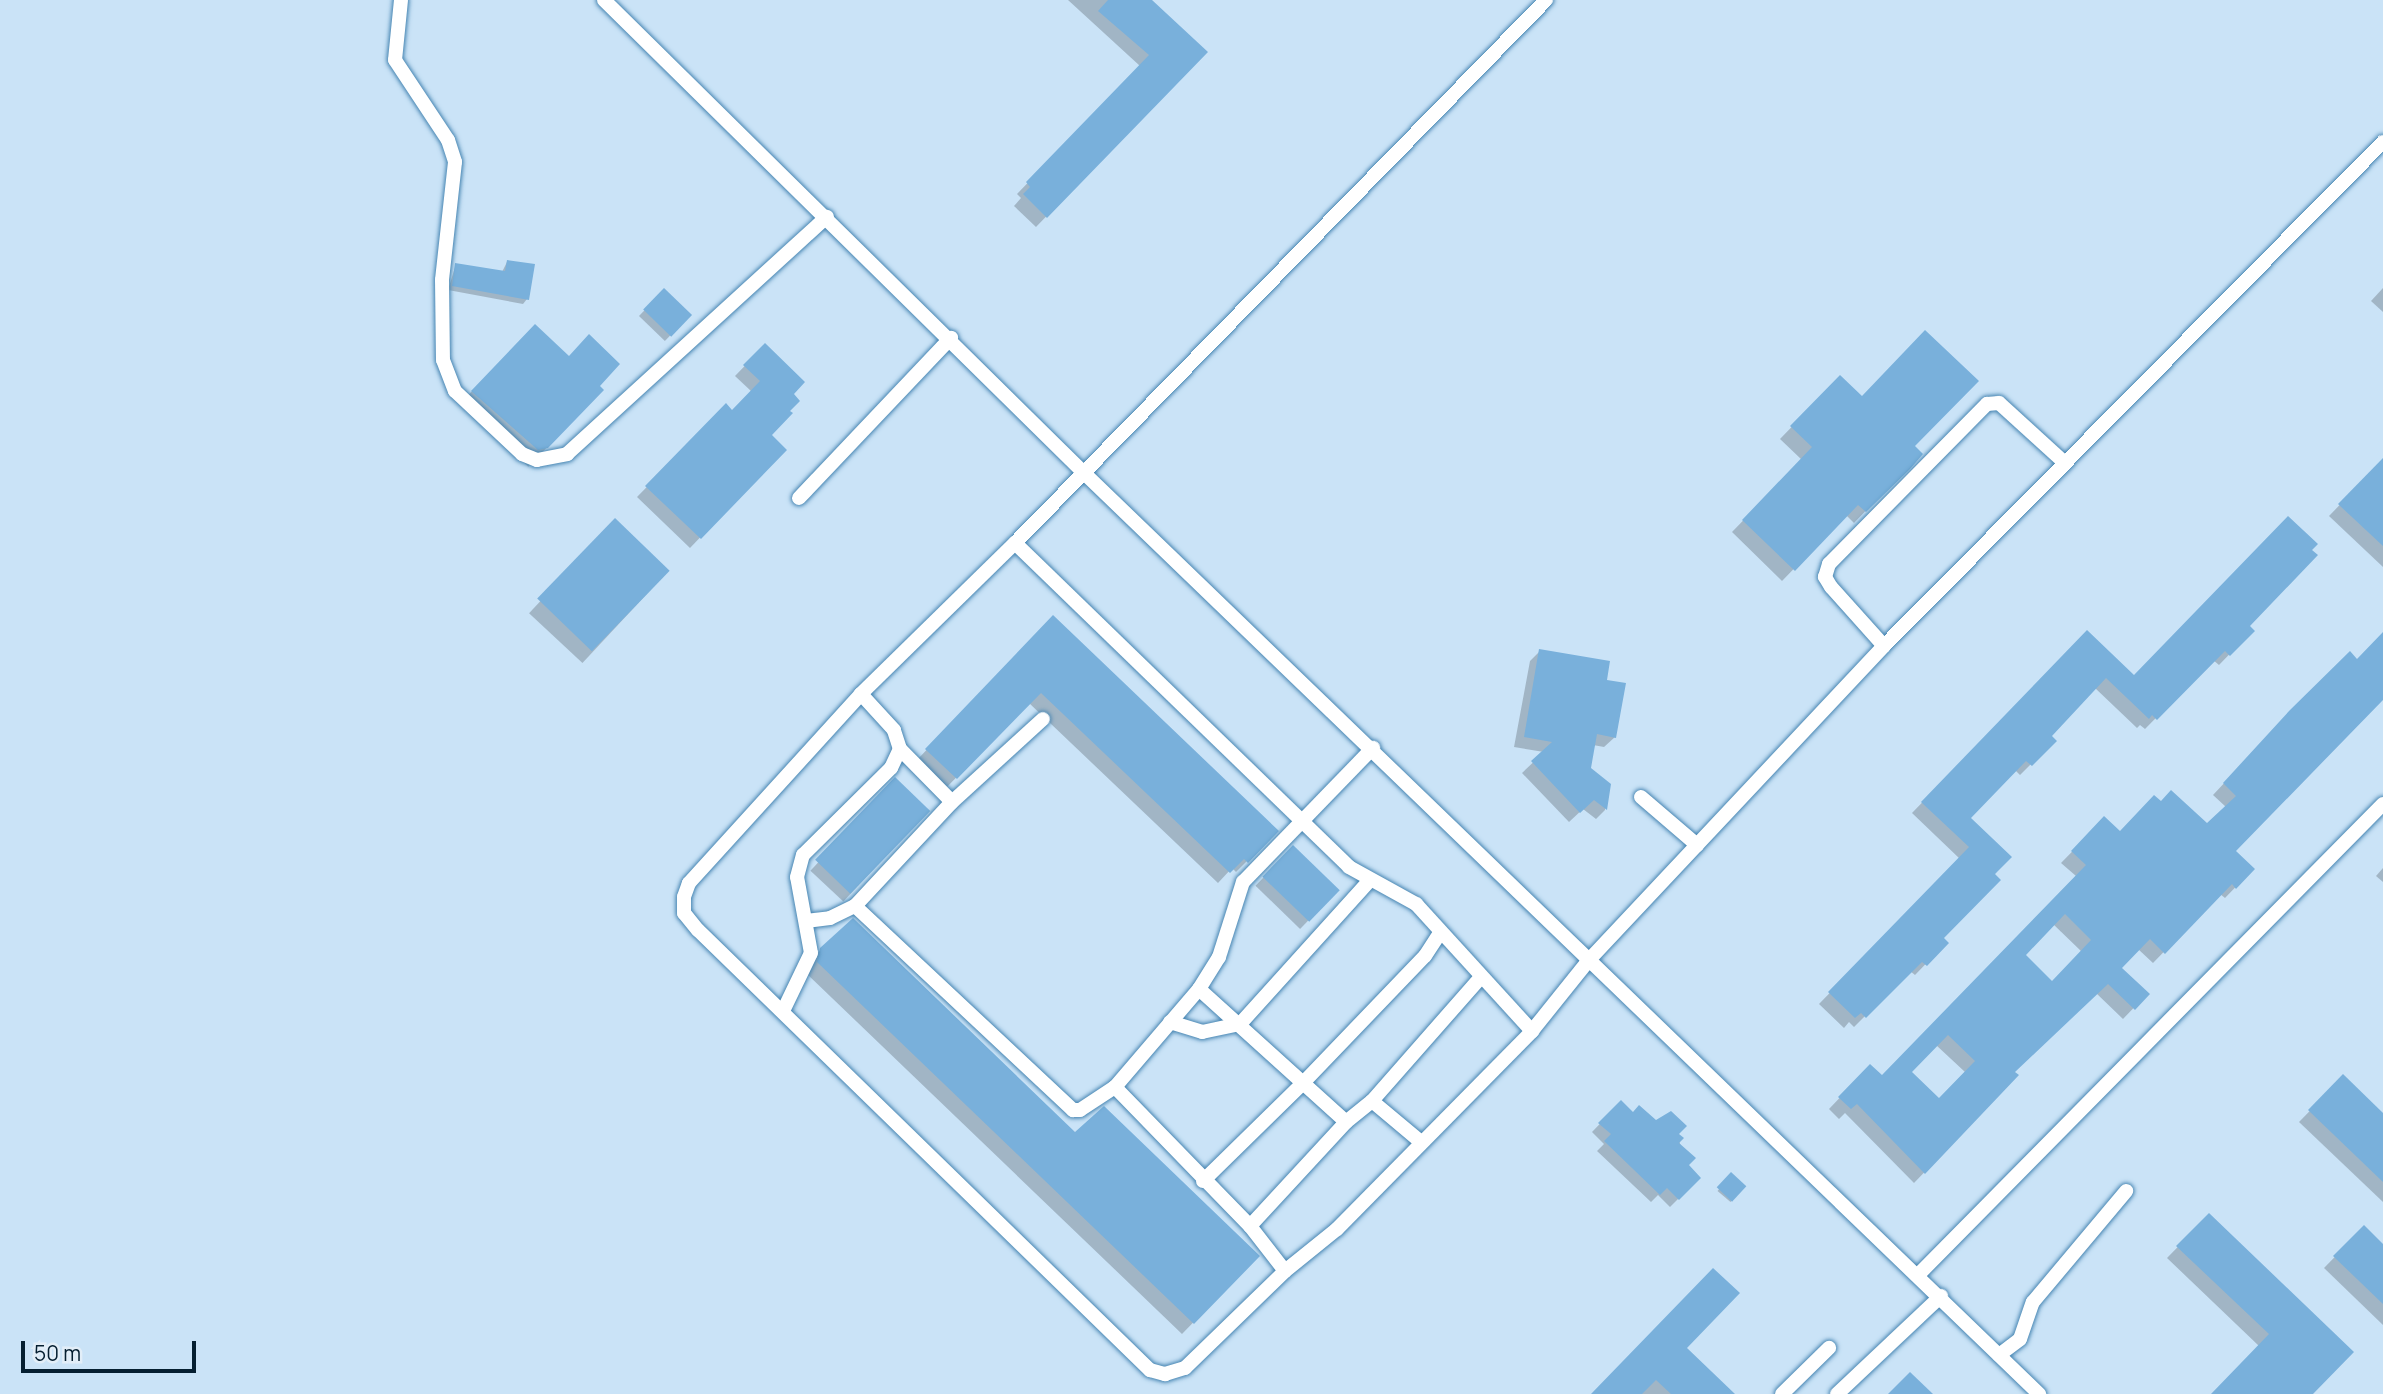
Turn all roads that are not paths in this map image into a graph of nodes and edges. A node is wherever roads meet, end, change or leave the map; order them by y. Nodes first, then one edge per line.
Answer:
1 (401, 0) edge
2 (604, 0) edge
3 (1546, 0) edge
4 (2383, 142) edge
5 (827, 217) junction
6 (951, 338) junction
7 (2064, 463) junction
8 (1082, 471) junction
9 (799, 498) dead end
10 (1015, 544) junction
11 (1884, 646) junction
12 (861, 694) junction
13 (1043, 719) dead end
14 (1373, 748) junction
15 (901, 749) junction
16 (1641, 797) dead end
17 (952, 802) junction
18 (2383, 804) edge
19 (1303, 824) junction
20 (1697, 845) junction
21 (1369, 881) junction
22 (855, 905) junction
23 (806, 921) junction
24 (1440, 933) junction
25 (1588, 961) junction
26 (1481, 977) junction
27 (1199, 989) junction
28 (784, 1010) junction
29 (1170, 1022) junction
30 (1240, 1024) junction
31 (1532, 1031) junction
32 (1303, 1083) junction
33 (1115, 1087) junction
34 (1372, 1101) junction
35 (1346, 1122) junction
36 (1421, 1142) junction
37 (1203, 1181) junction
38 (2126, 1191) dead end
39 (1250, 1226) junction
40 (1285, 1271) junction
41 (1918, 1275) junction
42 (1941, 1296) junction
43 (1829, 1348) dead end
44 (1999, 1355) junction
45 (1782, 1394) edge
46 (1837, 1394) edge
47 (2039, 1394) edge

1 - 5 lane
2 - 5 lane
3 - 8 lane
4 - 7 lane
5 - 6 lane
6 - 8 lane
6 - 9 lane
7 - 11 lane
7 - 11 lane
8 - 10 lane
8 - 14 lane
10 - 12 lane
10 - 19 lane
11 - 20 lane
12 - 15 lane
12 - 28 lane
13 - 17 lane
14 - 19 lane
14 - 25 lane
15 - 17 lane
15 - 23 lane
16 - 20 lane
17 - 22 lane
18 - 41 lane
19 - 21 lane
19 - 27 lane
20 - 25 lane
21 - 24 lane
21 - 30 lane
22 - 23 lane
22 - 33 lane
23 - 28 lane
24 - 26 lane
24 - 32 lane
25 - 31 lane
25 - 41 lane
26 - 31 lane
26 - 34 lane
27 - 29 lane
27 - 30 lane
28 - 40 lane
29 - 30 lane
29 - 33 lane
30 - 32 lane
31 - 36 lane
32 - 35 lane
32 - 37 lane
33 - 37 lane
34 - 35 lane
34 - 36 lane
35 - 39 lane
36 - 40 lane
37 - 39 lane
38 - 44 lane
39 - 40 lane
41 - 42 lane
42 - 44 lane
42 - 46 lane
43 - 45 lane
44 - 47 lane

